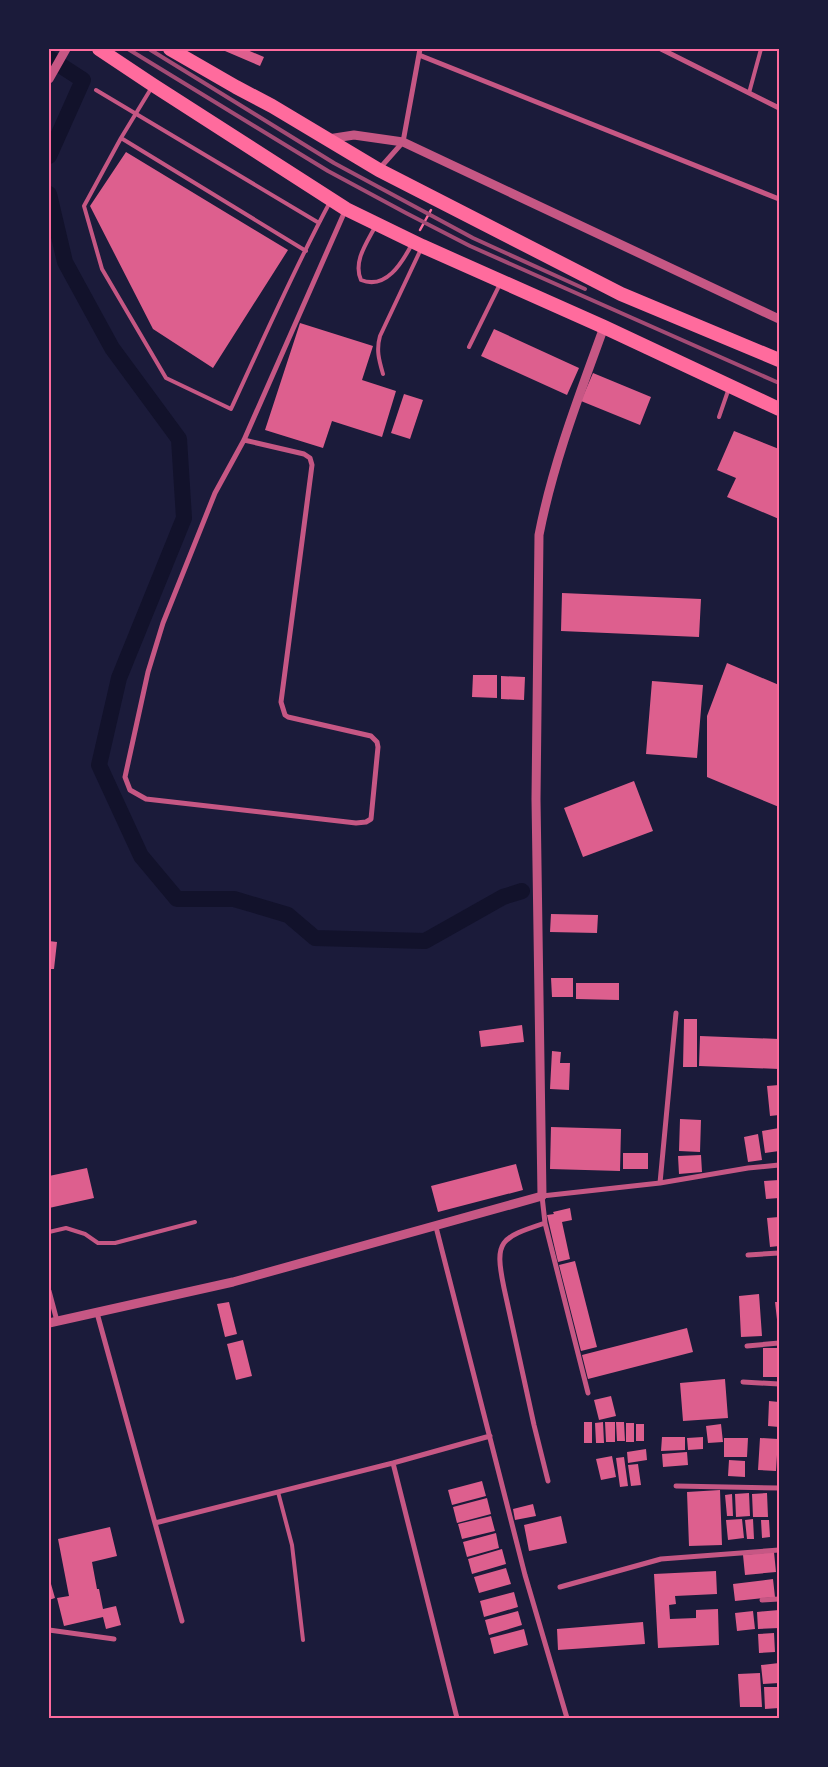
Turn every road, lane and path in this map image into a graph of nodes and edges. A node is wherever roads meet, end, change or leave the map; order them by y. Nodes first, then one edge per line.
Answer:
1 (99, 49) edge
2 (170, 49) edge
3 (420, 49) edge
4 (661, 49) edge
5 (761, 49) edge
6 (65, 51) edge
7 (419, 55) junction
8 (49, 79) edge
9 (153, 85) junction
10 (96, 90) dead end
11 (749, 93) junction
12 (779, 108) edge
13 (137, 113) junction
14 (121, 138) junction
15 (328, 139) junction
16 (403, 142) junction
17 (379, 170) junction
18 (332, 199) junction
19 (437, 199) junction
20 (779, 199) edge
21 (346, 208) junction
22 (319, 223) junction
23 (377, 224) junction
24 (418, 244) junction
25 (306, 251) junction
26 (501, 282) junction
27 (779, 319) edge
28 (604, 327) junction
29 (469, 347) dead end
30 (779, 360) edge
31 (384, 374) dead end
32 (729, 386) junction
33 (779, 409) edge
34 (719, 417) dead end
35 (244, 440) junction
36 (676, 1013) dead end
37 (779, 1165) edge
38 (660, 1183) junction
39 (542, 1196) junction
40 (195, 1222) dead end
41 (545, 1223) junction
42 (436, 1227) junction
43 (49, 1232) edge
44 (779, 1253) edge
45 (748, 1255) dead end
46 (49, 1291) edge
47 (97, 1313) junction
48 (53, 1322) edge
49 (779, 1343) edge
50 (748, 1346) dead end
51 (743, 1382) dead end
52 (779, 1384) edge
53 (588, 1393) dead end
54 (490, 1436) junction
55 (393, 1463) junction
56 (548, 1481) dead end
57 (676, 1486) dead end
58 (779, 1488) edge
59 (278, 1492) junction
60 (155, 1523) junction
61 (779, 1550) edge
62 (560, 1587) dead end
63 (779, 1599) edge
64 (762, 1600) dead end
65 (182, 1621) dead end
66 (49, 1630) edge
67 (114, 1639) dead end
68 (303, 1640) dead end
69 (457, 1718) edge
70 (567, 1718) edge

1 - 9 highway
2 - 15 highway
3 - 7 street
4 - 11 street
5 - 11 lane
6 - 8 street
7 - 16 street
7 - 20 street
9 - 13 lane
9 - 18 highway
10 - 13 lane
11 - 12 street
13 - 14 lane
13 - 22 lane
14 - 25 lane
14 - 25 lane
15 - 16 street
15 - 17 highway
16 - 17 street
16 - 27 street
17 - 19 highway
18 - 21 highway
18 - 22 lane
19 - 24 path
19 - 30 highway
21 - 23 highway
21 - 35 street
22 - 25 lane
23 - 24 highway
23 - 24 lane
24 - 26 highway
24 - 31 lane
26 - 28 highway
26 - 29 lane
28 - 32 highway
28 - 39 street
32 - 33 highway
32 - 34 lane
35 - 35 street
36 - 38 street
37 - 38 street
38 - 39 street
39 - 41 street
39 - 42 street
40 - 43 lane
41 - 53 street
41 - 56 street
42 - 47 street
42 - 54 street
44 - 45 street
46 - 48 street
47 - 48 street
47 - 60 street
49 - 50 street
51 - 52 street
54 - 55 street
54 - 70 street
55 - 59 street
55 - 69 street
57 - 58 street
59 - 60 street
59 - 68 lane
60 - 65 street
61 - 62 street
63 - 64 street
66 - 67 street

